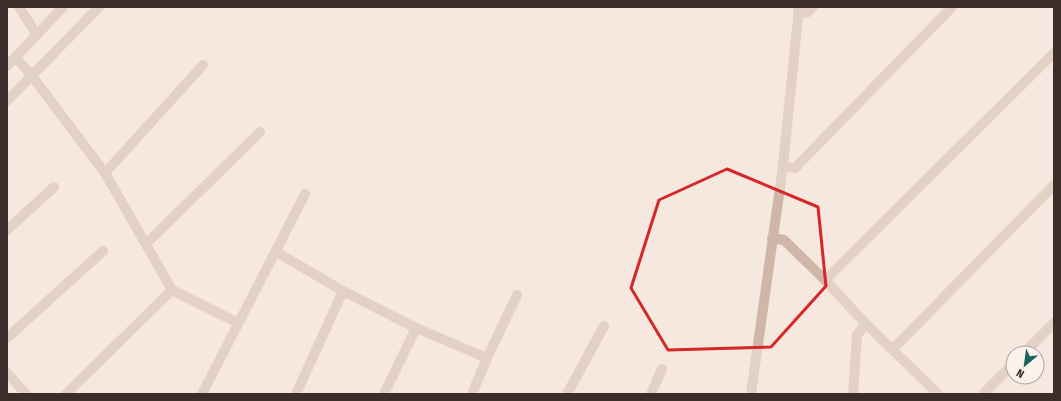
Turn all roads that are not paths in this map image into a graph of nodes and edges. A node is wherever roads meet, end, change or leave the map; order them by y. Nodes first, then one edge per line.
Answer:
1 (19, 7) edge
2 (63, 7) edge
3 (99, 7) edge
4 (813, 7) edge
5 (952, 7) edge
6 (798, 10) edge
7 (37, 35) junction
8 (1054, 53) edge
9 (16, 58) junction
10 (203, 65) dead end
11 (7, 66) edge
12 (32, 76) junction
13 (7, 101) edge
14 (260, 132) dead end
15 (783, 166) junction
16 (105, 173) junction
17 (1054, 185) edge
18 (54, 187) dead end
19 (305, 194) dead end
20 (7, 230) edge
21 (772, 238) junction
22 (146, 244) junction
23 (103, 251) dead end
24 (276, 252) junction
25 (824, 280) junction
26 (172, 290) junction
27 (343, 291) junction
28 (517, 295) dead end
29 (238, 323) junction
30 (866, 324) junction
31 (1054, 324) edge
32 (604, 326) dead end
33 (416, 328) junction
34 (7, 338) edge
35 (1032, 345) edge
36 (892, 349) junction
37 (487, 358) junction
38 (662, 369) dead end
39 (1005, 372) edge
40 (7, 373) edge
41 (26, 394) edge
42 (66, 394) edge
43 (202, 394) edge
44 (296, 394) edge
45 (384, 394) edge
46 (472, 394) edge
47 (567, 394) edge
48 (651, 394) edge
49 (751, 394) edge
50 (853, 394) edge
51 (938, 394) edge
52 (984, 394) edge

1 - 7 street
2 - 7 street
3 - 12 street
4 - 6 street
5 - 15 street
6 - 15 street
7 - 9 street
8 - 25 street
9 - 11 street
9 - 12 street
10 - 16 street
12 - 13 street
12 - 16 street
14 - 22 street
15 - 21 street
16 - 22 street
17 - 36 street
18 - 20 street
19 - 24 street
21 - 25 street
21 - 49 street
22 - 26 street
23 - 34 street
24 - 27 street
24 - 29 street
25 - 30 street
26 - 29 street
26 - 42 street
27 - 33 street
27 - 44 street
28 - 37 street
29 - 43 street
30 - 36 street
30 - 50 street
31 - 35 street
32 - 47 street
33 - 37 street
33 - 45 street
36 - 51 street
37 - 46 street
38 - 48 street
39 - 52 street
40 - 41 street

